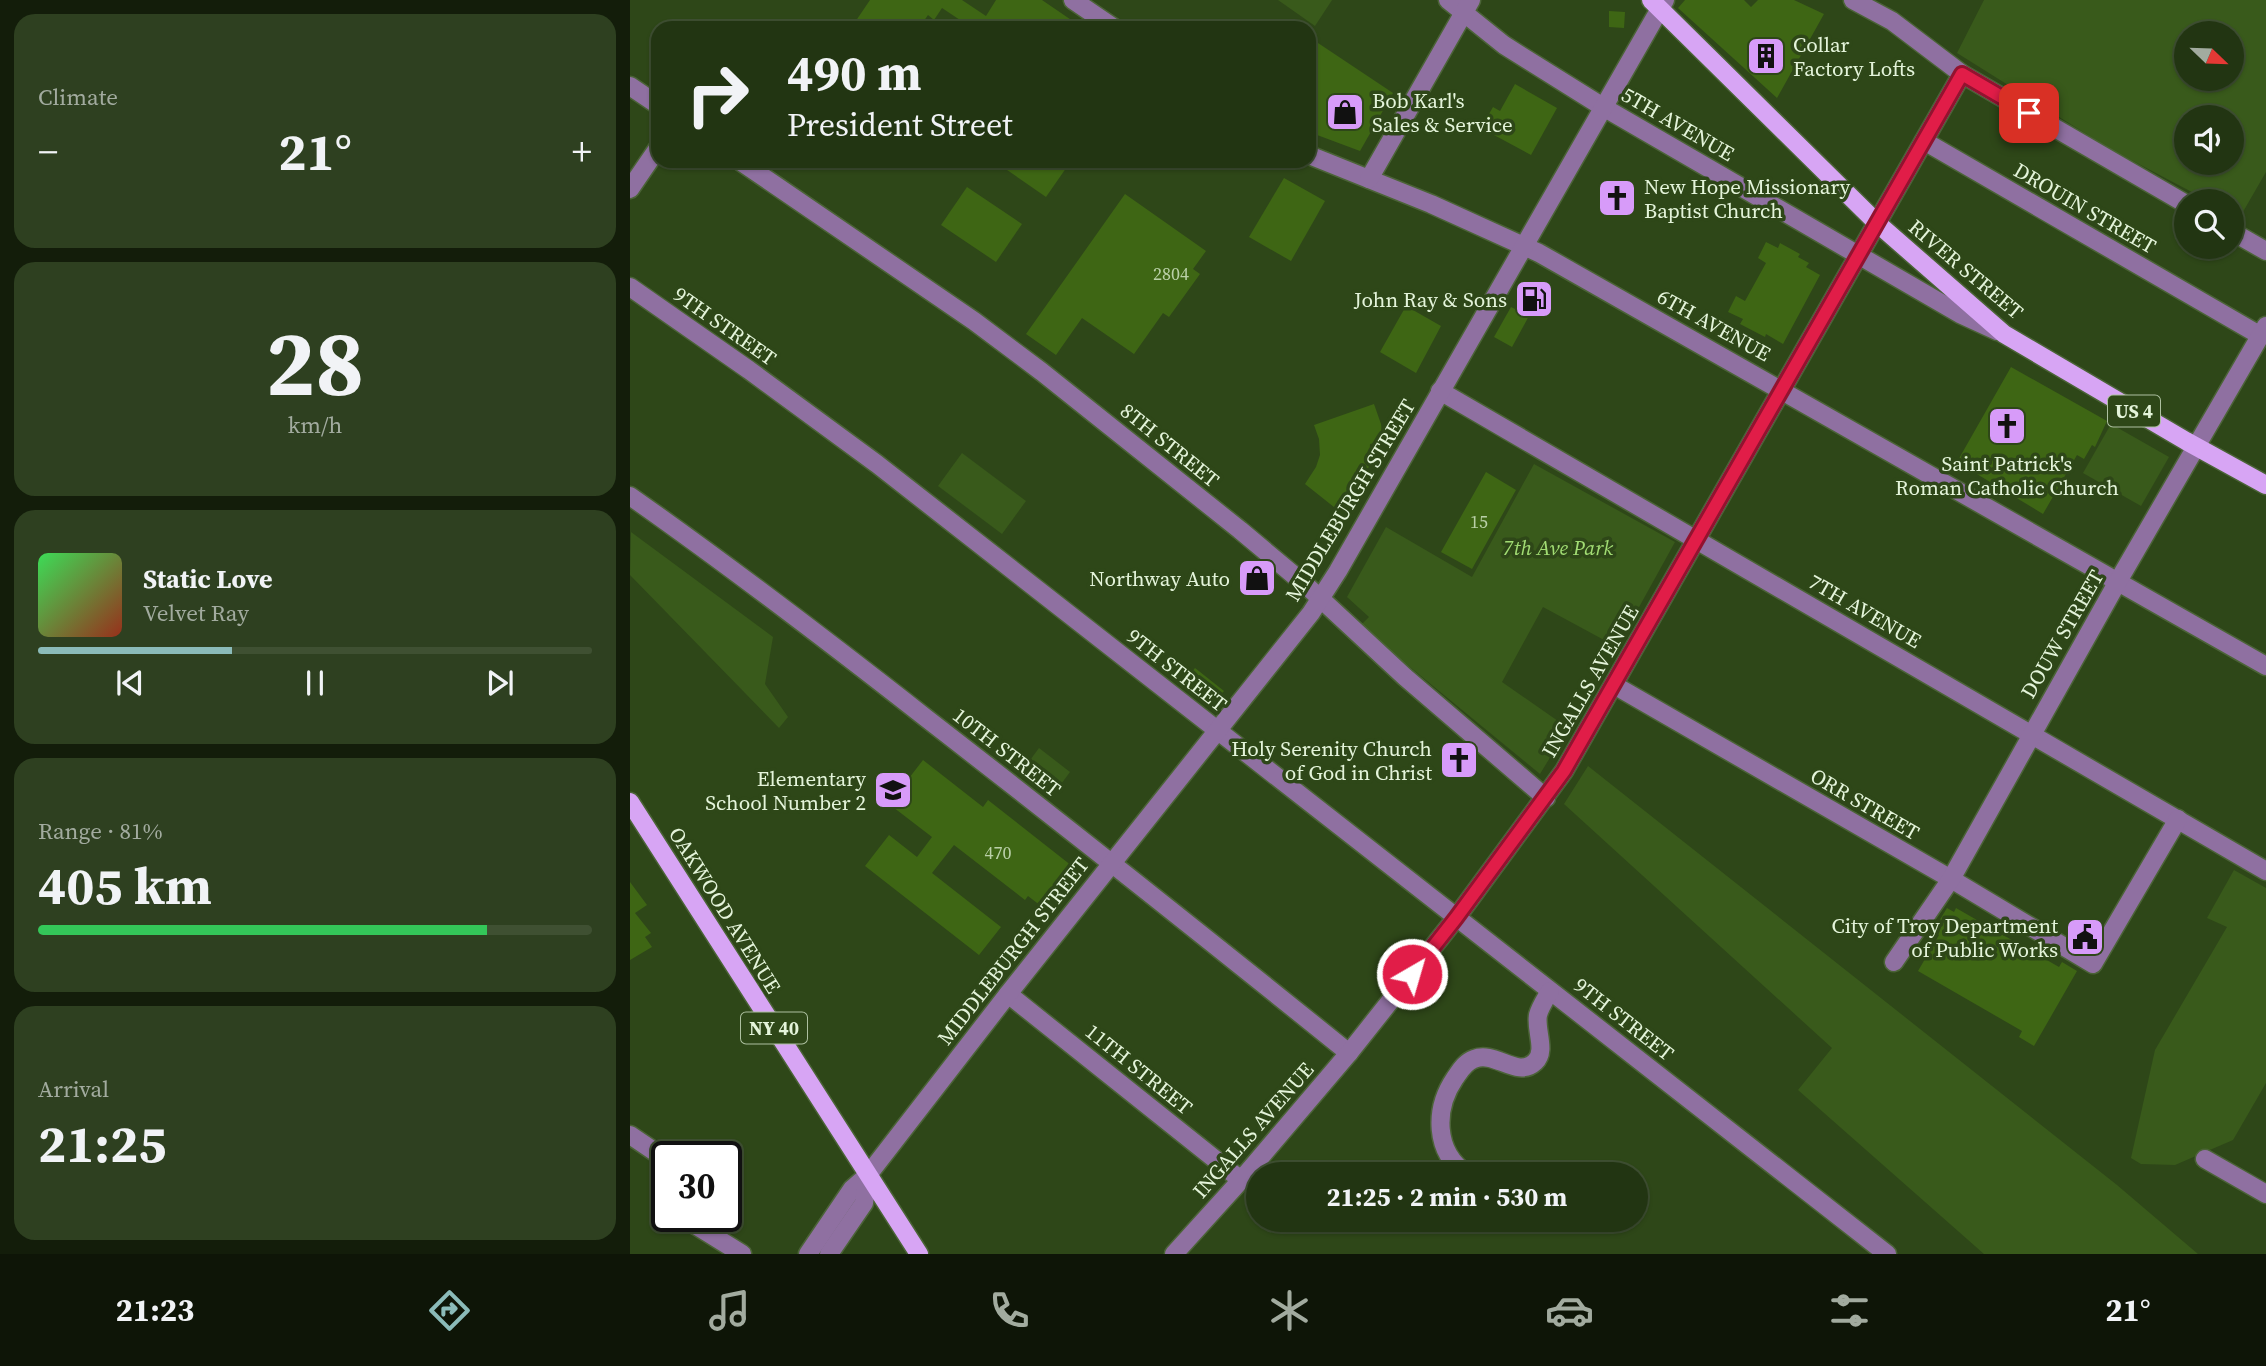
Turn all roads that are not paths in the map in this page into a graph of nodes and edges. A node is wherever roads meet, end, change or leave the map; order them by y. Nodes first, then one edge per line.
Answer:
1 (1073, 0) edge
2 (1448, 0) edge
3 (1853, 0) edge
4 (1658, 3) edge
5 (1468, 6) edge
6 (1104, 21) edge
7 (1962, 74) junction
8 (630, 86) edge
9 (651, 100) edge
10 (1603, 107) junction
11 (1924, 141) junction
12 (651, 158) edge
13 (1316, 158) edge
14 (750, 168) edge
15 (1369, 179) junction
16 (630, 189) edge
17 (2174, 197) edge
18 (1877, 223) junction
19 (2244, 238) edge
20 (1524, 245) junction
21 (2266, 251) edge
22 (1859, 255) junction
23 (630, 287) edge
24 (2263, 331) edge
25 (2004, 334) junction
26 (1782, 390) junction
27 (1440, 391) junction
28 (2196, 447) junction
29 (2266, 485) edge
30 (630, 496) edge
31 (1697, 540) junction
32 (2117, 583) junction
33 (1320, 598) junction
34 (2266, 666) edge
35 (1614, 684) junction
36 (1218, 731) junction
37 (2031, 734) junction
38 (1546, 798) junction
39 (630, 802) edge
40 (2178, 819) junction
41 (1112, 862) junction
42 (2266, 871) edge
43 (1951, 879) junction
44 (1456, 918) junction
45 (1894, 962) dead end
46 (1550, 991) junction
47 (1008, 994) junction
48 (1349, 1053) junction
49 (630, 1135) edge
50 (651, 1149) edge
51 (2205, 1159) dead end
52 (1454, 1162) edge
53 (868, 1175) junction
54 (1241, 1180) junction
55 (2266, 1194) edge
56 (707, 1232) edge
57 (742, 1254) edge
58 (808, 1254) edge
59 (829, 1254) edge
60 (919, 1254) edge
61 (1174, 1254) edge
62 (1888, 1254) edge

1 - 6 street
2 - 5 street, 5TH AVENUE
3 - 7 street
4 - 10 street, MIDDLEBURGH STREET
4 - 18 main road, RIVER STREET / US 4
5 - 10 street, 5TH AVENUE
5 - 15 street
7 - 11 street, INGALLS AVENUE
7 - 17 street
8 - 9 street
10 - 20 street, MIDDLEBURGH STREET
10 - 22 street, 5TH AVENUE
11 - 18 street, INGALLS AVENUE
11 - 24 street, DROUIN STREET
12 - 16 street
13 - 15 street, 6TH AVENUE
14 - 33 street, 8TH STREET
15 - 20 street, 6TH AVENUE
18 - 22 street, INGALLS AVENUE
18 - 25 main road, RIVER STREET / US 4
19 - 21 street
20 - 26 street, 6TH AVENUE
20 - 27 street, MIDDLEBURGH STREET
22 - 25 street, 5TH AVENUE
22 - 26 street, INGALLS AVENUE
23 - 36 street, 9TH STREET
24 - 28 street, DOUW STREET
25 - 28 main road, RIVER STREET / US 4
26 - 31 street, INGALLS AVENUE
26 - 32 street, 6TH AVENUE
27 - 31 street, 7TH AVENUE
27 - 33 street, MIDDLEBURGH STREET
28 - 29 main road, RIVER STREET / US 4
28 - 32 street, DOUW STREET
30 - 41 street, 10TH STREET
31 - 35 street, INGALLS AVENUE
31 - 37 street, 7TH AVENUE
32 - 34 street, 6TH AVENUE
32 - 37 street, DOUW STREET
33 - 36 street, MIDDLEBURGH STREET
33 - 38 street, 8TH STREET
35 - 38 street, INGALLS AVENUE
35 - 43 street, ORR STREET
36 - 41 street, MIDDLEBURGH STREET
36 - 44 street, 9TH STREET
37 - 40 street, 7TH AVENUE
37 - 43 street, DOUW STREET
38 - 44 street, INGALLS AVENUE
39 - 53 main road, OAKWOOD AVENUE / NY 40
40 - 42 street, 7TH AVENUE
40 - 43 street, ORR STREET
41 - 47 street, MIDDLEBURGH STREET
41 - 48 street, 10TH STREET
43 - 45 street, DOUW STREET
44 - 46 street, 9TH STREET
44 - 48 street, INGALLS AVENUE
46 - 52 street
46 - 62 street, 9TH STREET
47 - 53 street, MIDDLEBURGH STREET
47 - 54 street, 11TH STREET
48 - 54 street, INGALLS AVENUE
49 - 50 street
51 - 55 street
53 - 58 street, MIDDLEBURGH STREET
53 - 59 street
53 - 60 main road, OAKWOOD AVENUE / NY 40
54 - 61 street, INGALLS AVENUE
56 - 57 street

